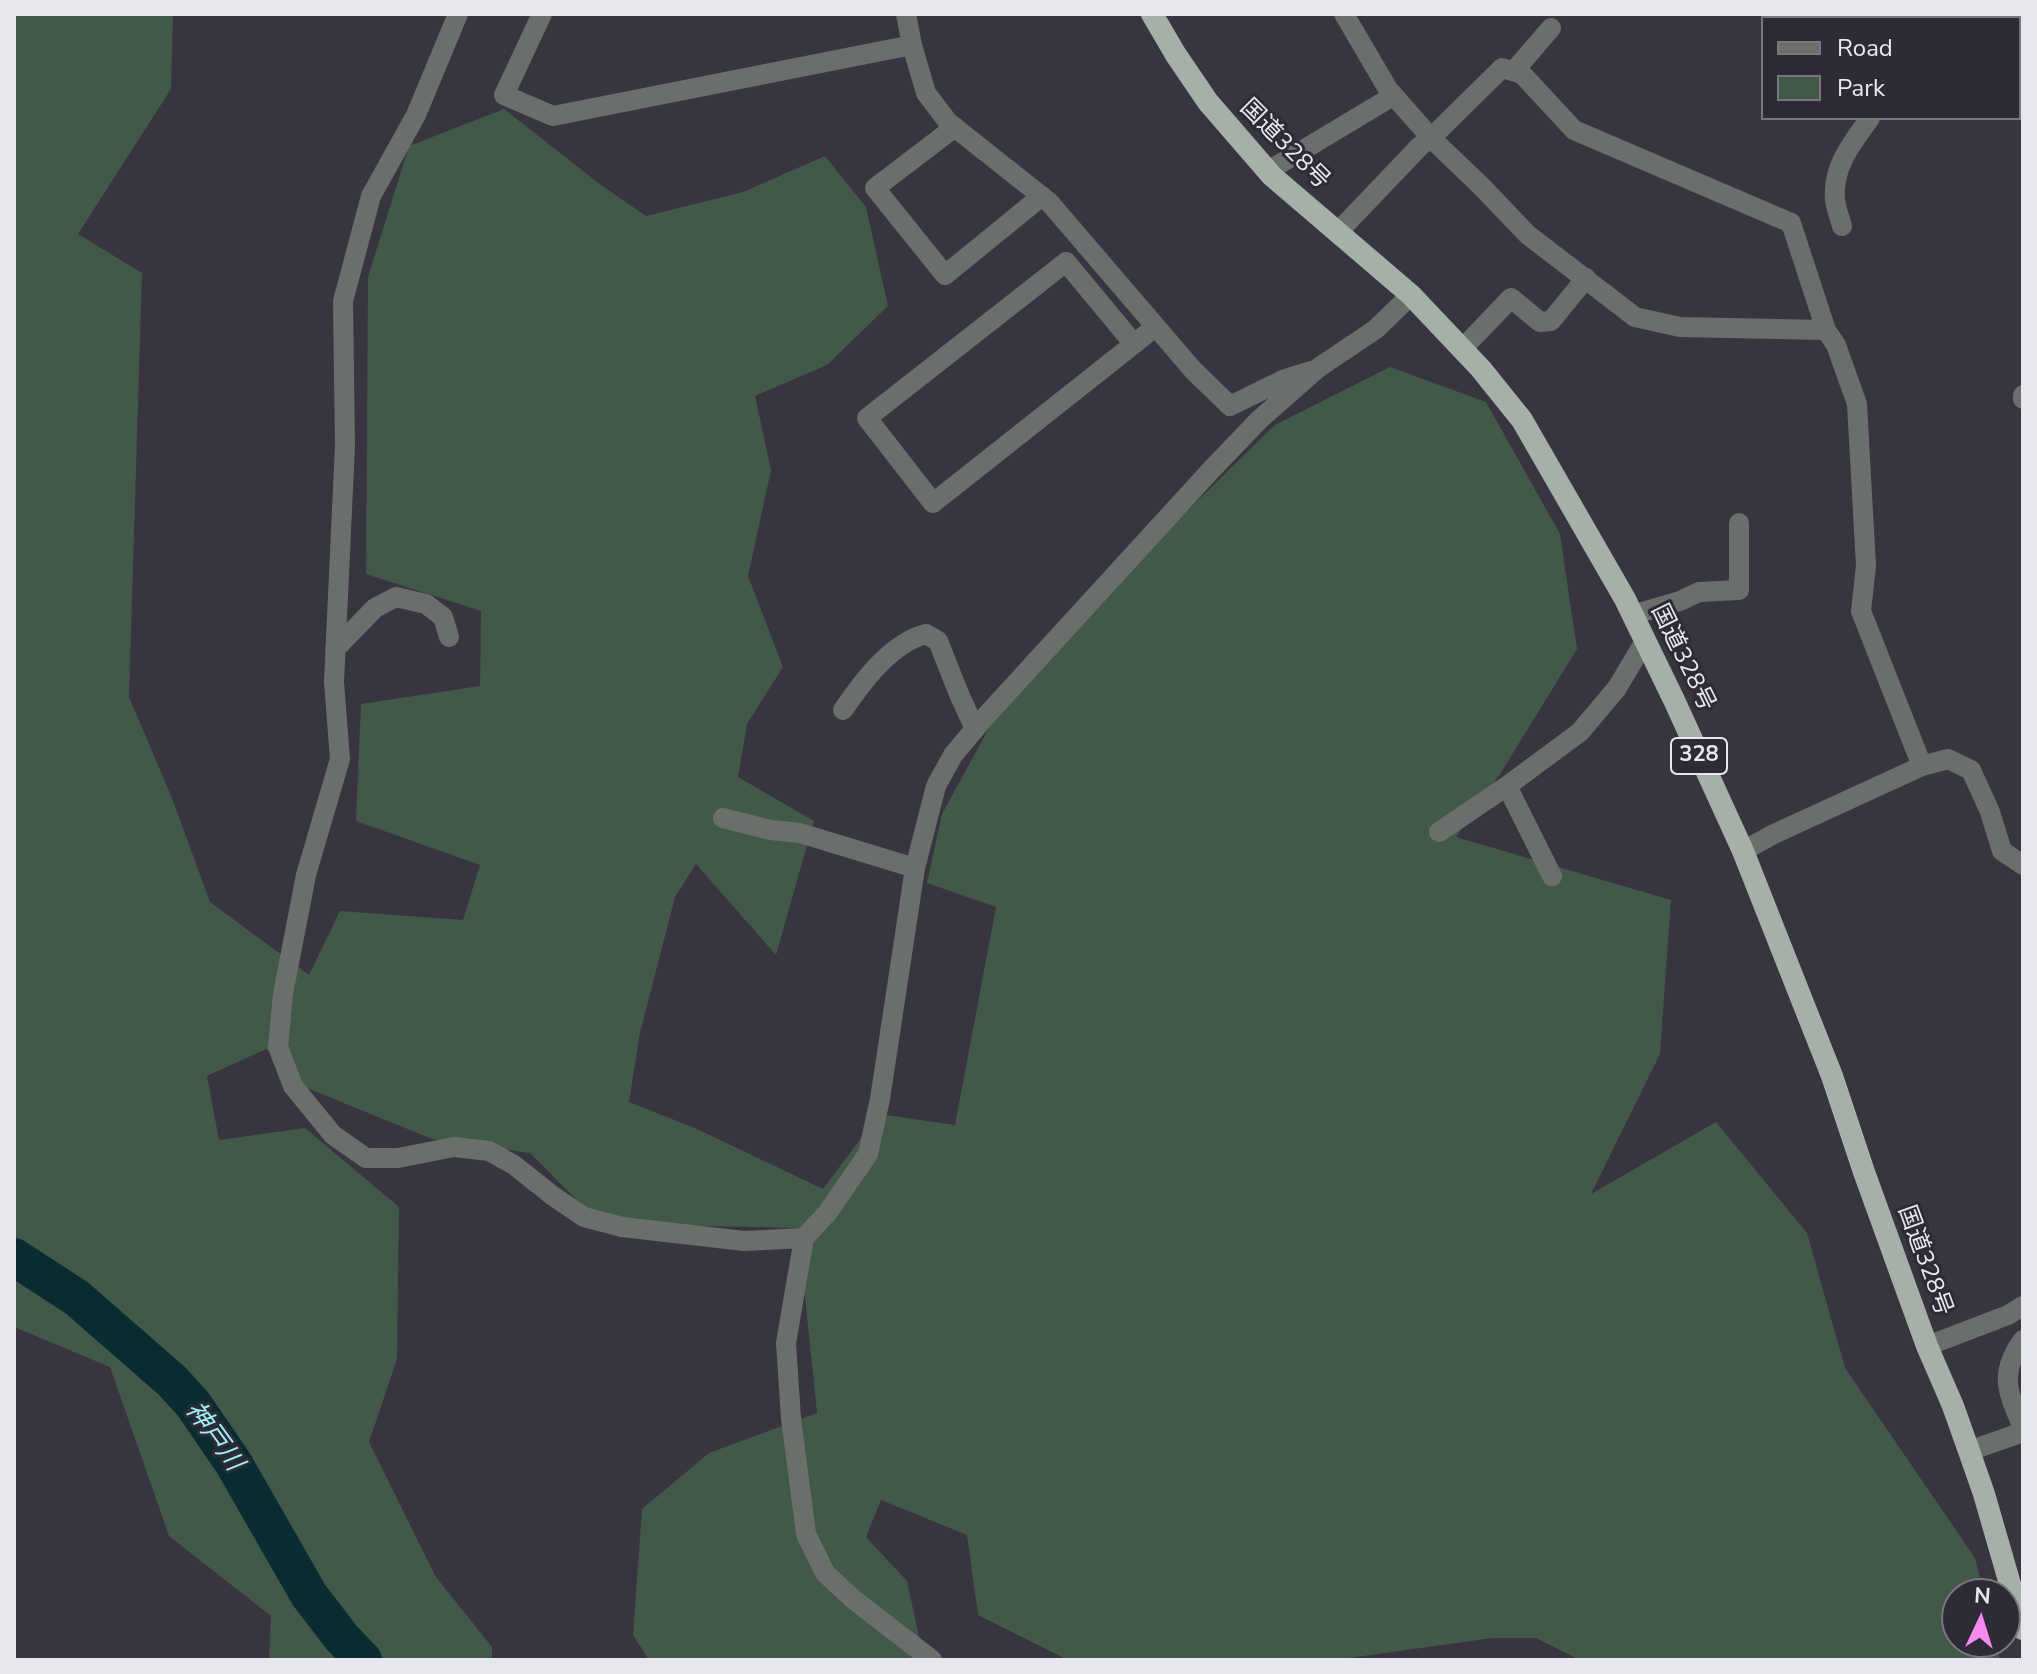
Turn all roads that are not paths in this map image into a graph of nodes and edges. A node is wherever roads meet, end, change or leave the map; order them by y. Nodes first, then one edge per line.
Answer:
1 (458, 14) edge
2 (542, 14) edge
3 (906, 14) edge
4 (1152, 14) edge
5 (1344, 14) edge
6 (1551, 28) dead end
7 (912, 45) junction
8 (1514, 71) junction
9 (1393, 96) junction
10 (1869, 120) edge
11 (955, 127) junction
12 (1431, 138) junction
13 (1268, 171) junction
14 (1042, 196) junction
15 (1842, 226) dead end
16 (1338, 232) junction
17 (1586, 278) junction
18 (1411, 295) junction
19 (1155, 327) junction
20 (1826, 330) junction
21 (1134, 344) junction
22 (1462, 349) junction
23 (1318, 368) junction
24 (1739, 523) dead end
25 (1632, 615) junction
26 (449, 637) dead end
27 (1645, 641) junction
28 (335, 649) junction
29 (843, 710) dead end
30 (975, 729) junction
31 (1922, 766) junction
32 (1507, 786) junction
33 (723, 818) dead end
34 (1439, 832) dead end
35 (1743, 851) junction
36 (2023, 865) edge
37 (915, 868) junction
38 (1552, 876) dead end
39 (804, 1238) junction
40 (2023, 1306) edge
41 (2023, 1340) edge
42 (1927, 1346) junction
43 (2023, 1430) edge
44 (1969, 1451) junction
45 (2023, 1629) edge
46 (932, 1660) edge

1 - 28 street
2 - 7 street
3 - 7 street
4 - 13 highway, 国道328号 / 328
5 - 9 street
6 - 8 street
7 - 11 street
8 - 12 street
8 - 20 street
9 - 12 street
9 - 13 street
10 - 15 street
11 - 14 street
11 - 14 street
12 - 16 street
12 - 17 street
13 - 16 highway, 国道328号 / 328
14 - 19 street
16 - 18 highway, 国道328号 / 328
17 - 20 street
17 - 22 street
18 - 22 highway, 国道328号 / 328
18 - 23 street
19 - 21 street
19 - 23 street
20 - 31 street
21 - 21 street
22 - 25 highway, 国道328号 / 328
23 - 30 street
24 - 25 street
25 - 27 highway, 国道328号 / 328
26 - 28 street
27 - 32 street
27 - 35 highway, 国道328号 / 328
28 - 39 street
29 - 30 street
30 - 37 street
31 - 35 street
31 - 36 street
32 - 34 street
32 - 38 street
33 - 37 street
35 - 42 highway, 国道328号 / 328
37 - 39 street
39 - 46 street
40 - 42 street
41 - 43 street
42 - 44 highway, 国道328号 / 328
43 - 44 street
44 - 45 highway, 国道328号 / 328

